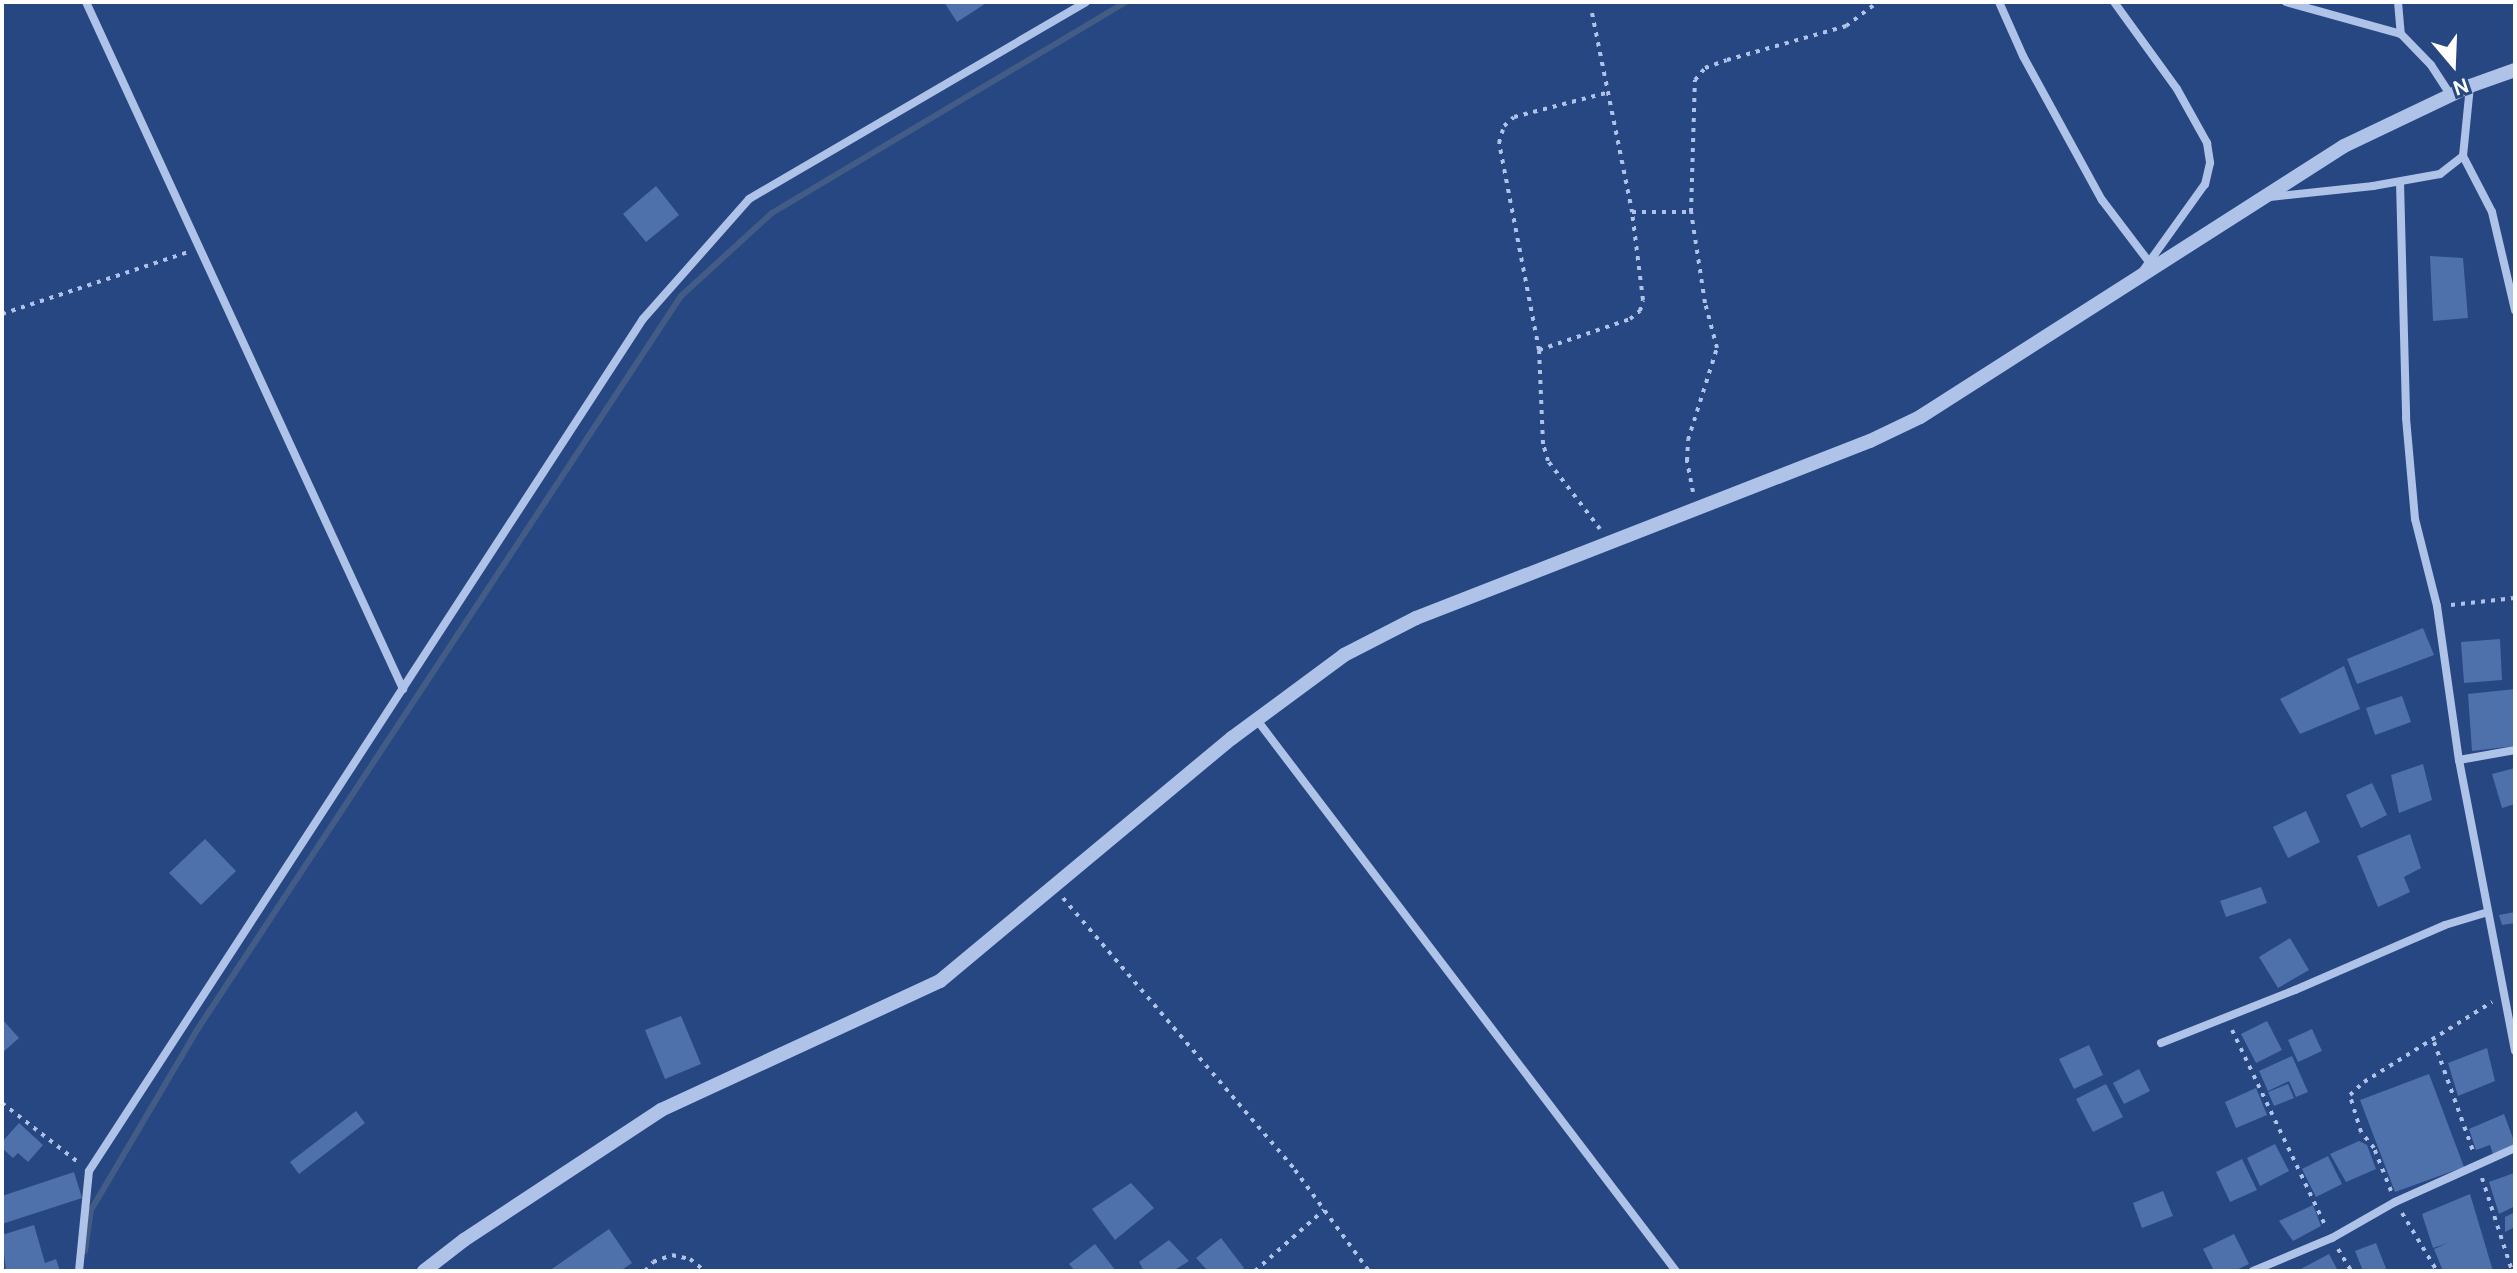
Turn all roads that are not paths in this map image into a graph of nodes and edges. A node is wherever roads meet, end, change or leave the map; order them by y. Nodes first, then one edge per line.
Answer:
1 (86, 2) edge
2 (1086, 2) edge
3 (1999, 2) edge
4 (2114, 2) edge
5 (2286, 2) edge
6 (2398, 2) edge
7 (2401, 34) junction
8 (2515, 70) edge
9 (2470, 86) junction
10 (2451, 96) junction
11 (2463, 156) junction
12 (2400, 182) junction
13 (2257, 198) junction
14 (2149, 262) junction
15 (2135, 283) junction
16 (2515, 310) edge
17 (403, 689) junction
18 (1257, 720) junction
19 (2515, 750) edge
20 (2459, 760) junction
21 (2488, 912) junction
22 (2161, 1043) dead end
23 (2515, 1051) edge
24 (2515, 1148) edge
25 (79, 1271) edge
26 (424, 1271) edge
27 (1676, 1271) edge
28 (2253, 1271) edge

1 - 17 street
2 - 17 street
3 - 14 street
4 - 14 street
5 - 7 street
6 - 7 street
7 - 10 street
8 - 9 street
9 - 10 street
9 - 11 street
10 - 13 street
11 - 12 street
11 - 16 street
12 - 13 street
12 - 20 street
13 - 15 street
14 - 15 street
15 - 18 street
17 - 25 street
18 - 26 street
18 - 27 street
19 - 20 street
20 - 21 street
21 - 22 street
21 - 23 street
24 - 28 street

